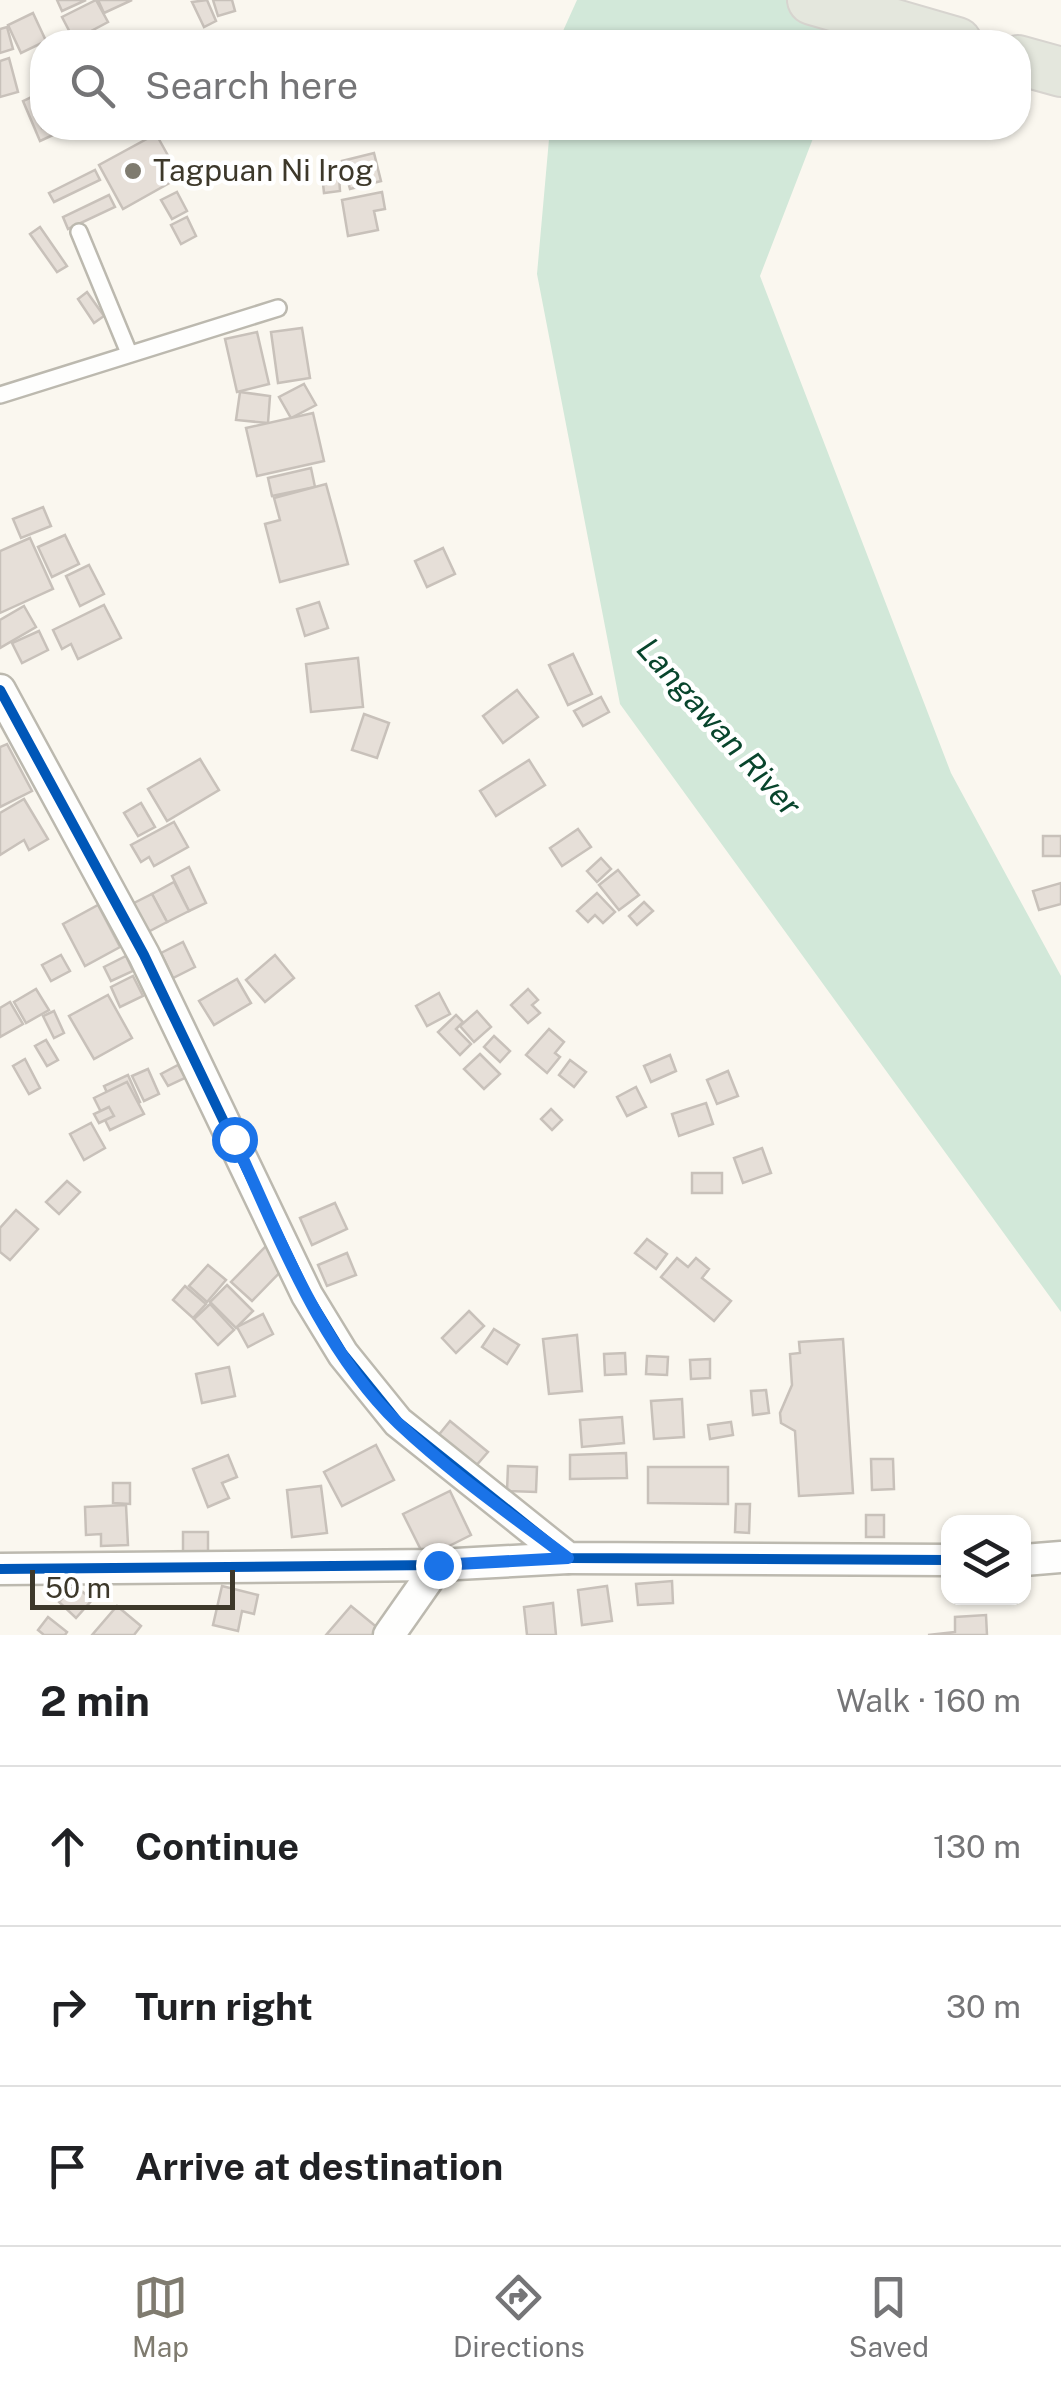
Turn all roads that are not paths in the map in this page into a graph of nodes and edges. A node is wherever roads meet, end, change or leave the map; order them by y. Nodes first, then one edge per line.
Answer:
1 (812, 0) edge
2 (914, 30) edge
3 (1031, 64) edge
4 (1061, 72) edge
5 (79, 232) dead end
6 (278, 308) dead end
7 (129, 354) junction
8 (0, 394) edge
9 (0, 690) edge
10 (568, 1558) junction
11 (1061, 1558) edge
12 (941, 1560) edge
13 (1031, 1560) edge
14 (438, 1565) junction
15 (0, 1569) edge
16 (389, 1635) edge

1 - 2 main road
3 - 4 main road
5 - 7 lane
6 - 7 lane
7 - 8 lane
9 - 10 street
10 - 12 street
10 - 14 street
11 - 13 street
14 - 15 street
14 - 16 street

